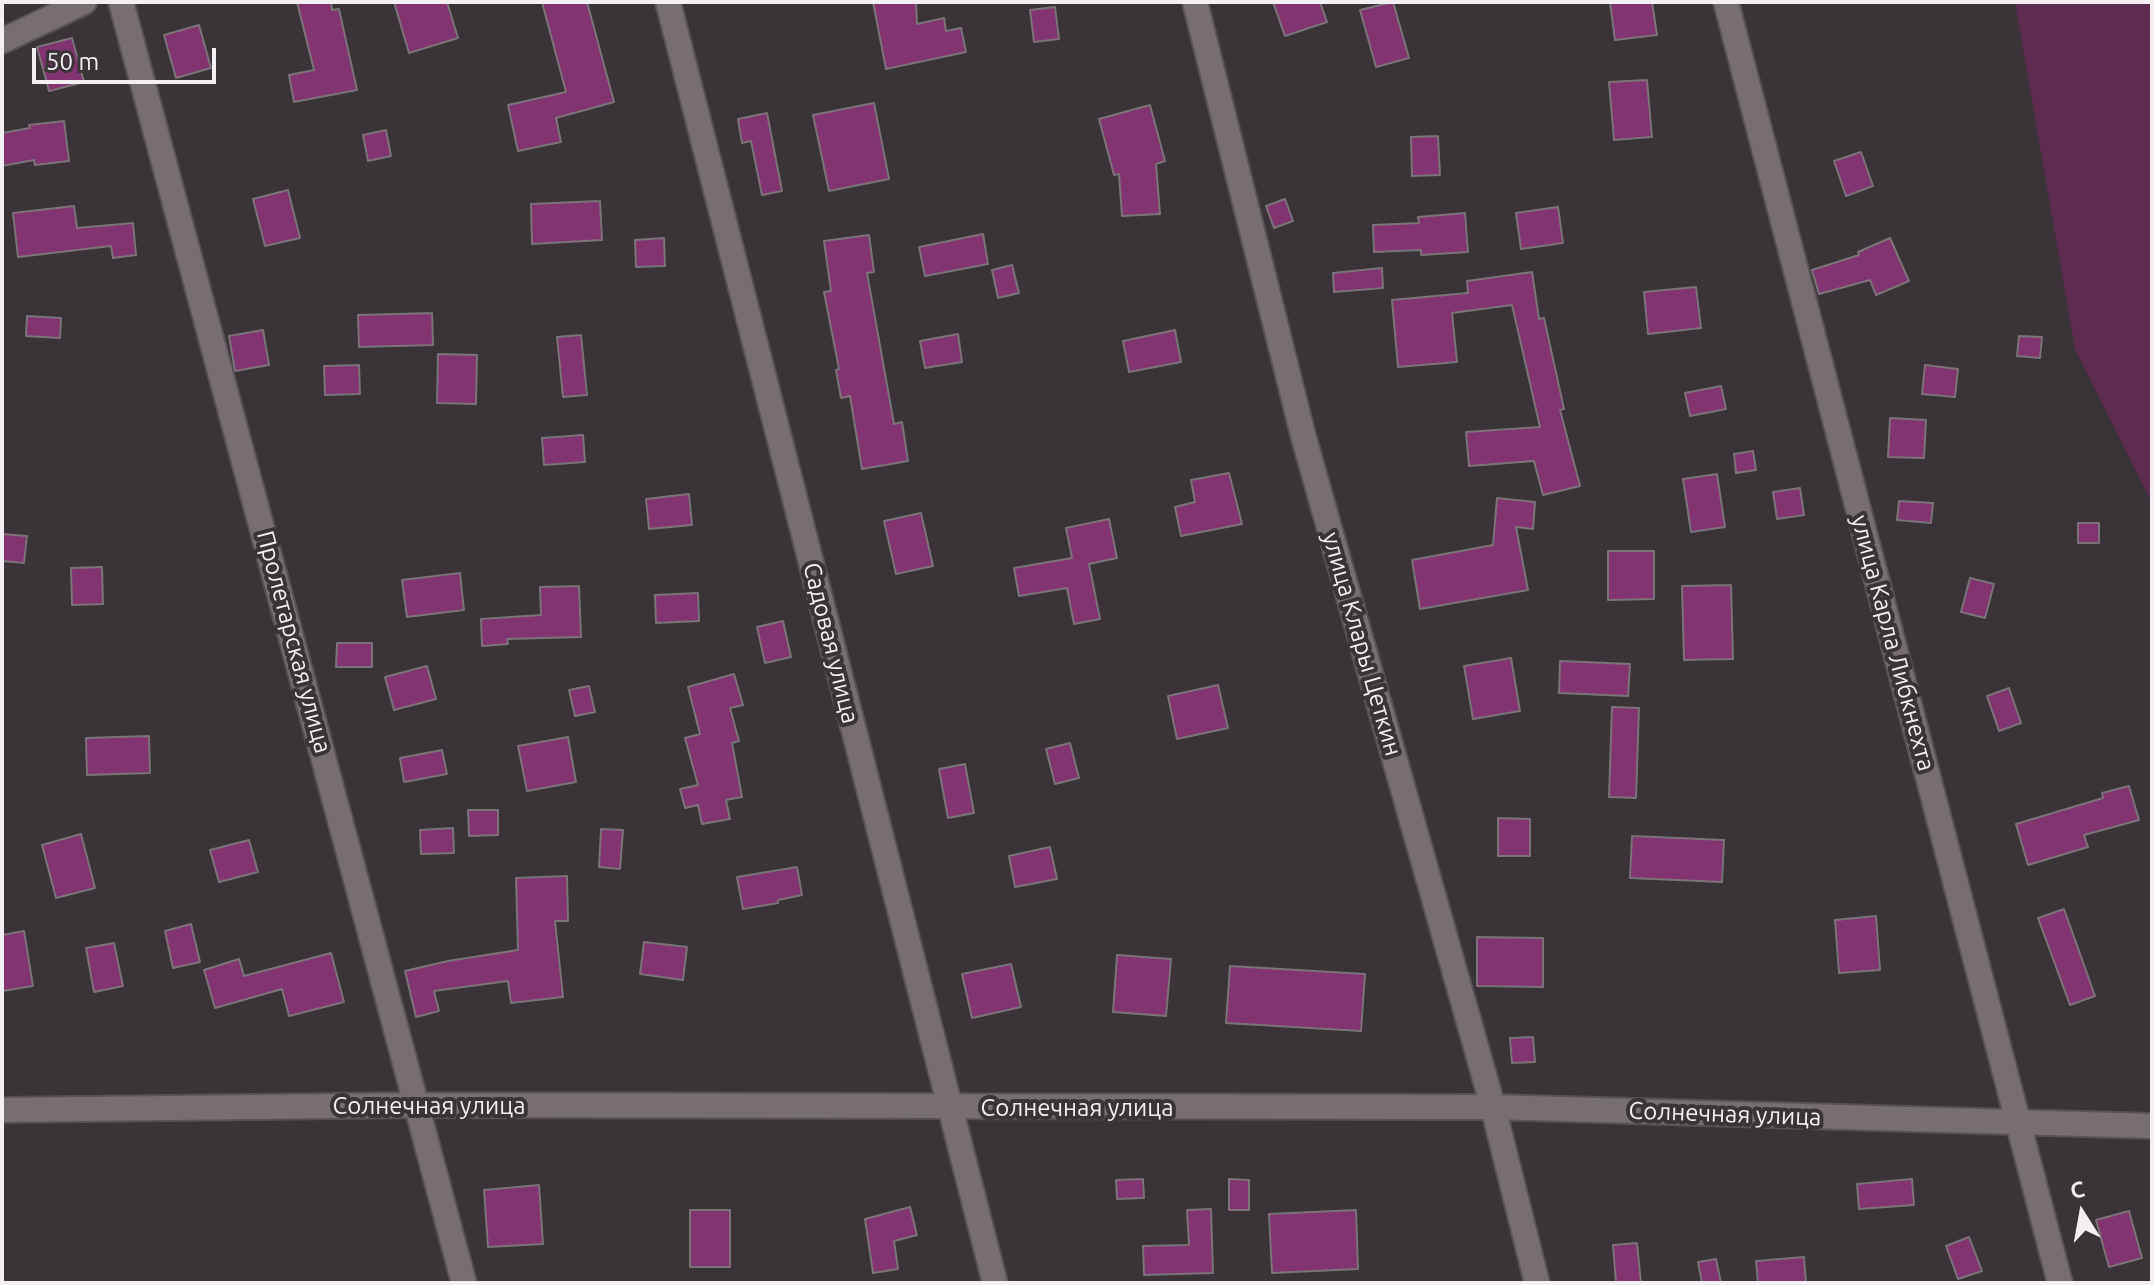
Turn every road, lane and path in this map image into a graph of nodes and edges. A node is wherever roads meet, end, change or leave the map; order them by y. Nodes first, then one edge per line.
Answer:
1 (84, 2) edge
2 (121, 2) edge
3 (668, 2) edge
4 (1195, 2) edge
5 (1726, 2) edge
6 (2, 41) edge
7 (418, 1105) junction
8 (1493, 1107) junction
9 (950, 1108) junction
10 (2, 1110) edge
11 (2018, 1122) junction
12 (2152, 1126) edge
13 (464, 1283) edge
14 (995, 1283) edge
15 (1537, 1283) edge
16 (2060, 1283) edge

1 - 6 street
2 - 7 street, Пролетарская улица
3 - 9 street, Садовая улица
4 - 8 street, улица Клары Цеткин
5 - 11 street, улица Карла Либкнехта
7 - 9 street, Солнечная улица
7 - 10 street, Солнечная улица
7 - 13 street, Пролетарская улица
8 - 9 street, Солнечная улица
8 - 11 street, Солнечная улица
8 - 15 street, улица Клары Цеткин
9 - 14 street, Садовая улица
11 - 12 street, Солнечная улица
11 - 16 street, улица Карла Либкнехта

